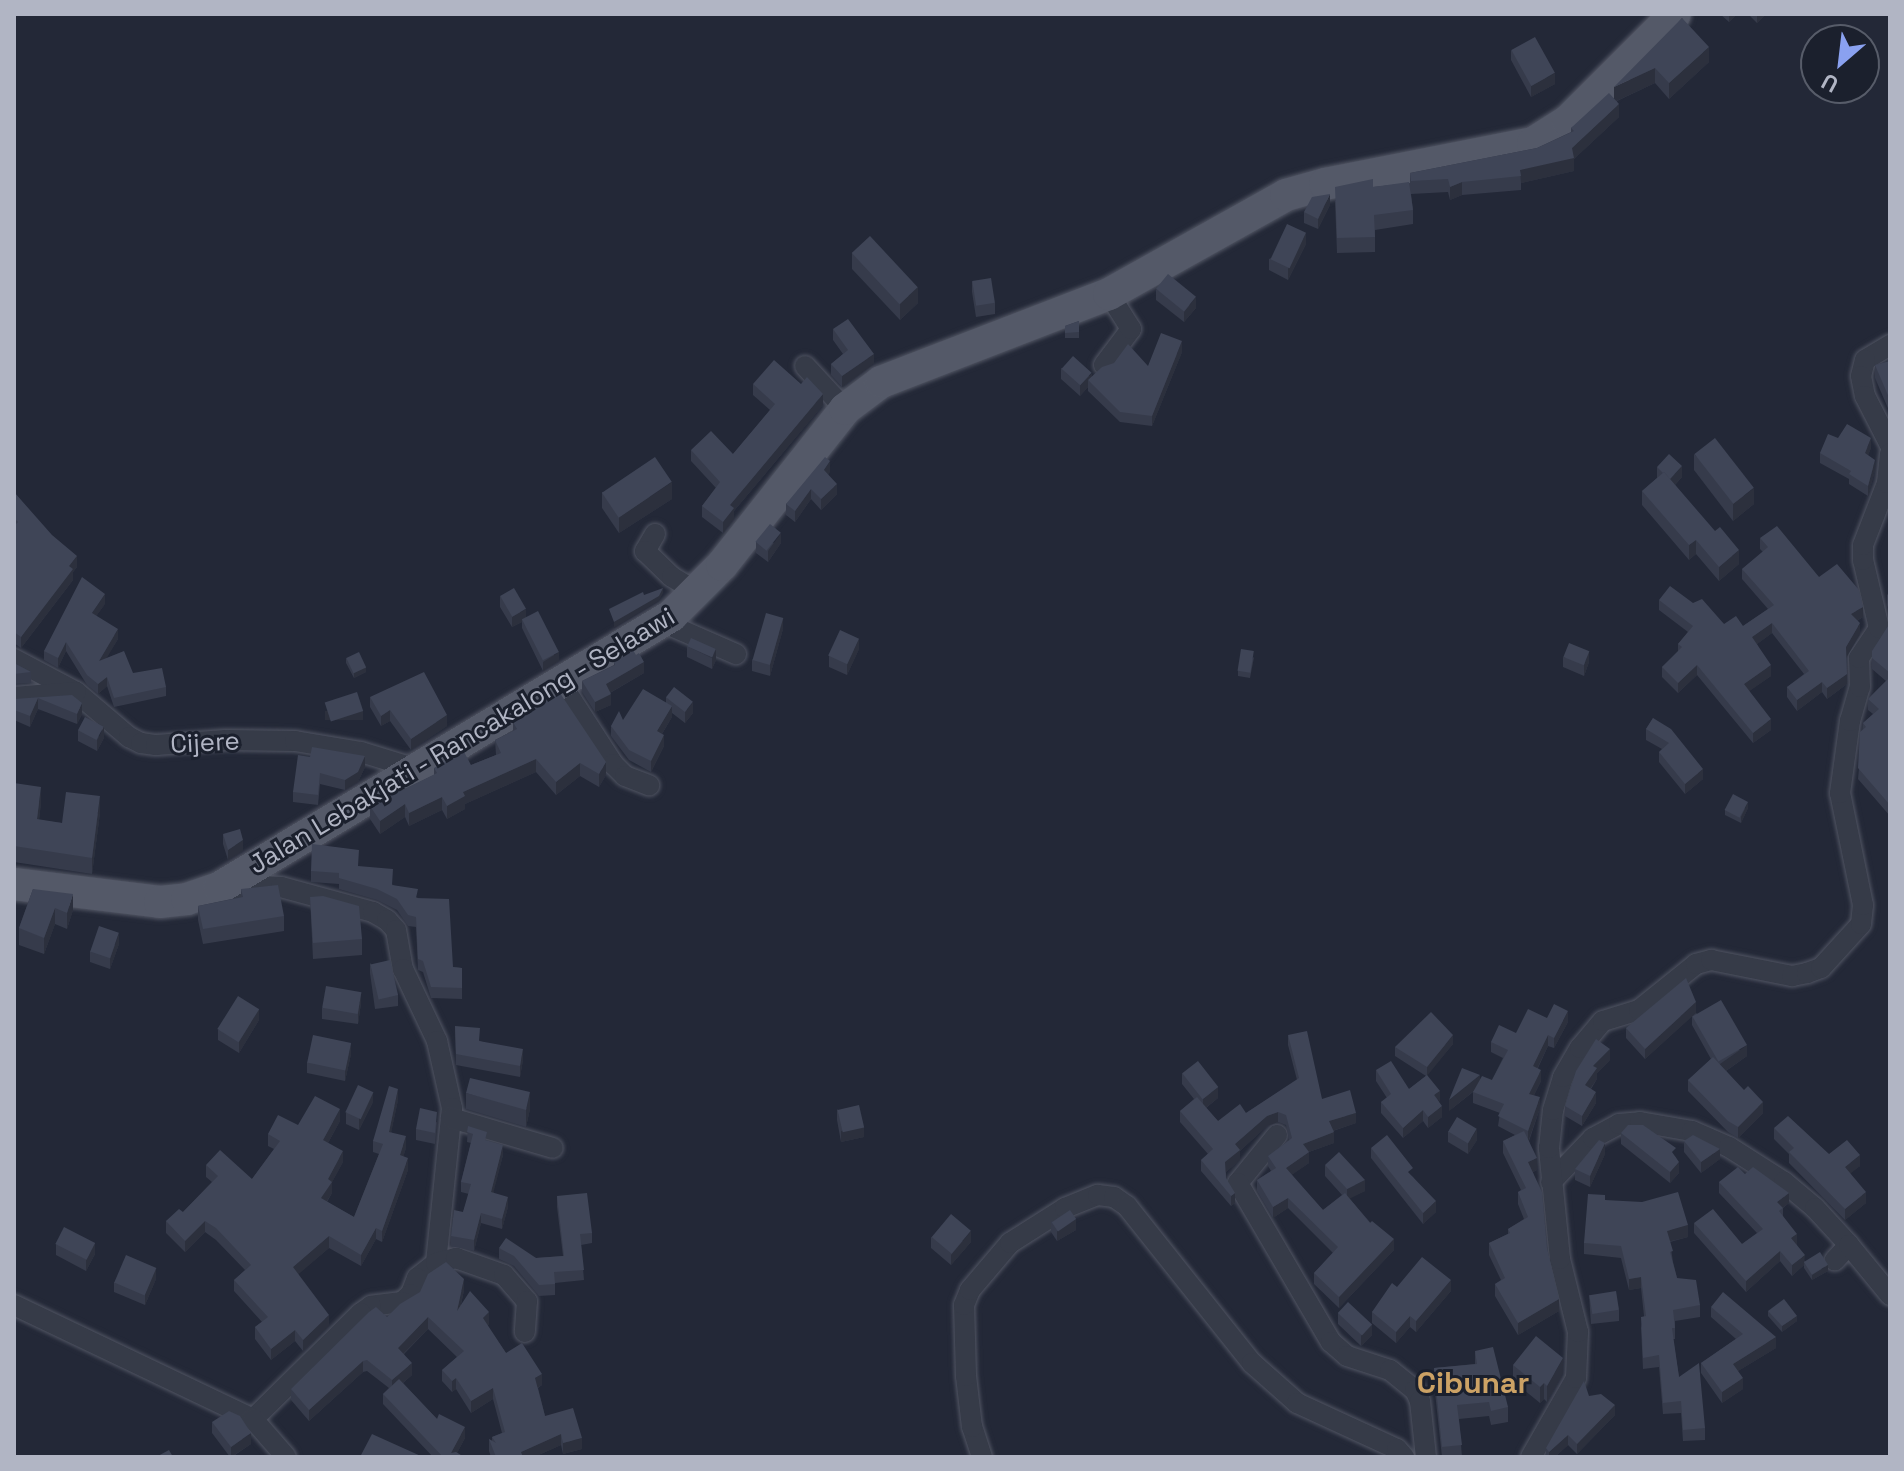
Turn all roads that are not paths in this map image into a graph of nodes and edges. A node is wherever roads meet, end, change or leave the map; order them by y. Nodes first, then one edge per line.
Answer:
1 (1675, 14) edge
2 (1109, 294) junction
3 (1890, 345) edge
4 (1104, 365) edge
5 (805, 366) dead end
6 (845, 409) junction
7 (1890, 445) edge
8 (1890, 453) edge
9 (1888, 488) edge
10 (655, 534) dead end
11 (676, 578) junction
12 (1890, 582) edge
13 (1873, 599) junction
14 (660, 621) junction
15 (1884, 631) edge
16 (736, 654) dead end
17 (14, 659) edge
18 (560, 682) junction
19 (76, 692) junction
20 (14, 697) edge
21 (420, 770) junction
22 (649, 785) dead end
23 (14, 884) edge
24 (187, 899) junction
25 (451, 1118) junction
26 (1277, 1135) dead end
27 (553, 1148) dead end
28 (1551, 1182) junction
29 (436, 1263) junction
30 (1890, 1295) edge
31 (14, 1305) edge
32 (525, 1332) dead end
33 (253, 1419) junction
34 (286, 1457) edge
35 (982, 1457) edge
36 (1404, 1457) edge
37 (1426, 1457) edge
38 (1531, 1457) edge

1 - 2 main road, Jalan Lebakjati - Rancakalong - Selaawi
2 - 4 street
2 - 6 main road, Jalan Lebakjati - Rancakalong - Selaawi
3 - 7 street
5 - 6 street
6 - 11 main road, Jalan Lebakjati - Rancakalong - Selaawi
8 - 9 street
9 - 13 street
10 - 11 street
11 - 14 main road, Jalan Lebakjati - Rancakalong - Selaawi
12 - 13 street
13 - 15 street
14 - 16 street
14 - 18 main road, Jalan Lebakjati - Rancakalong - Selaawi
15 - 28 street
17 - 19 street, Cijere
18 - 21 main road, Jalan Lebakjati - Rancakalong - Selaawi
18 - 22 street
19 - 20 street
19 - 21 street, Cijere
21 - 24 main road, Jalan Lebakjati - Rancakalong - Selaawi
23 - 24 main road, Jalan Lebakjati - Rancakalong - Selaawi
24 - 25 street
25 - 27 street
25 - 29 street
26 - 37 street
28 - 30 street
28 - 38 street
29 - 32 street
29 - 33 street
31 - 33 street
33 - 34 street
35 - 36 street

